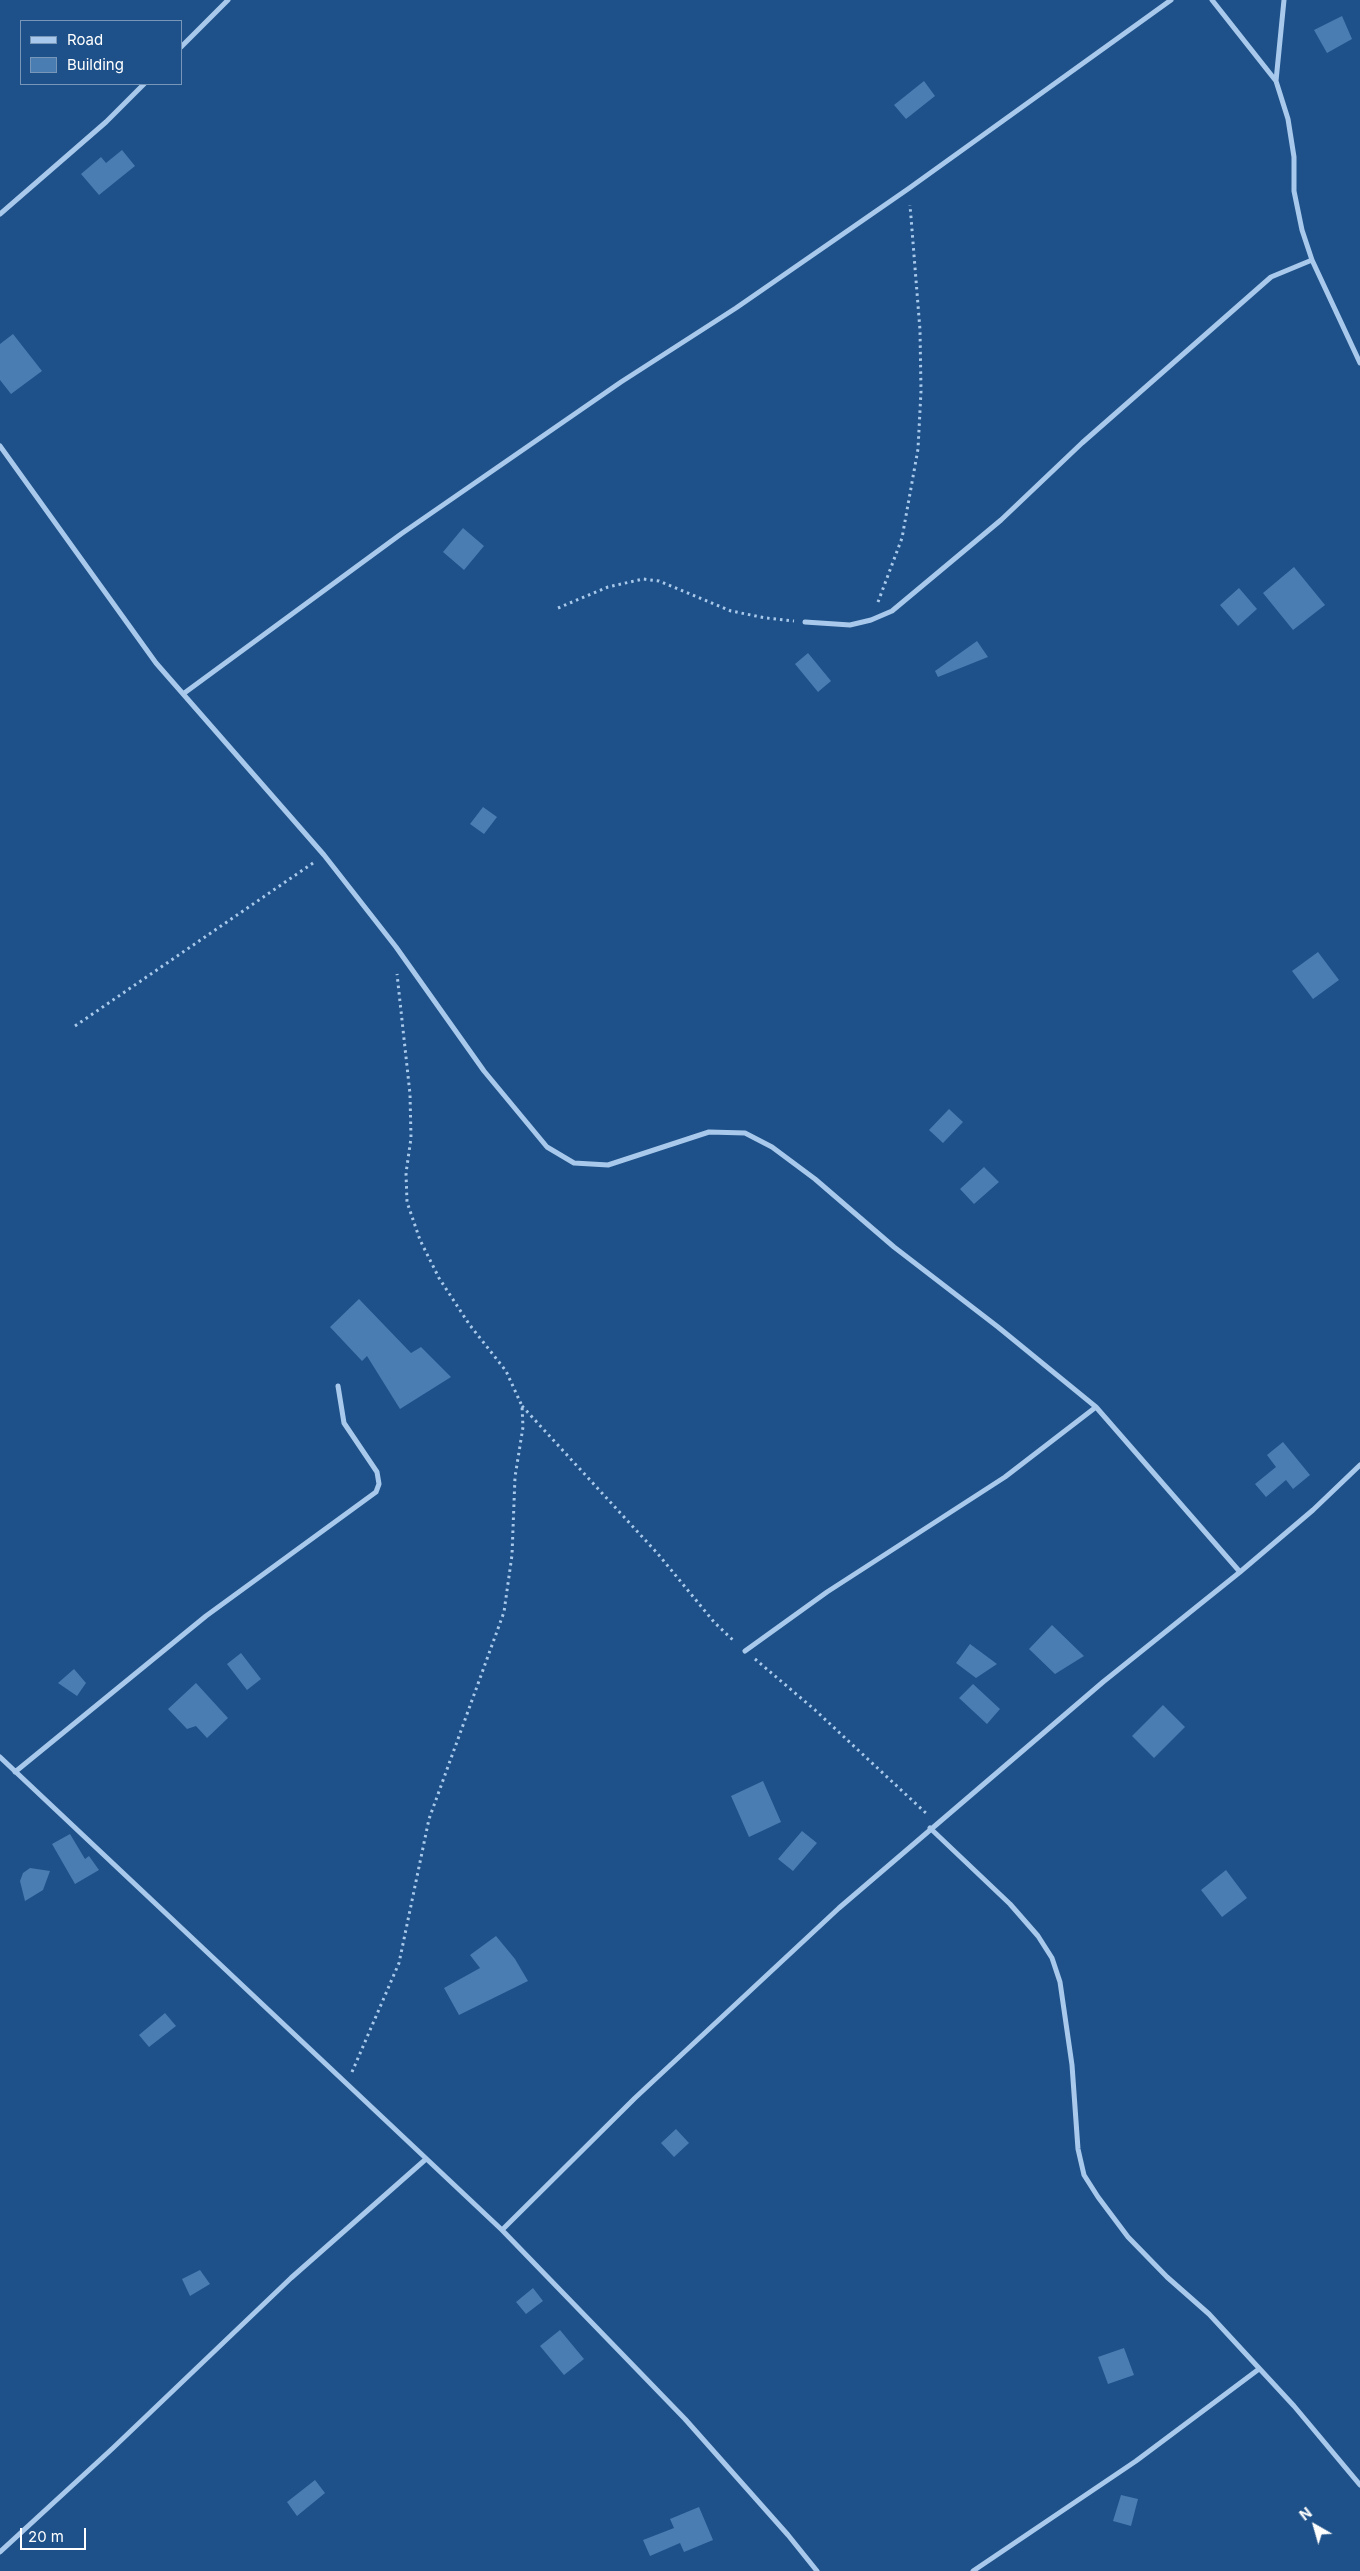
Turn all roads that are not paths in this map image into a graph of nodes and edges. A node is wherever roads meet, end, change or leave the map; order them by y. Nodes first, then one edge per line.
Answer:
1 (228, 0) edge
2 (1171, 0) edge
3 (1212, 0) edge
4 (1284, 0) edge
5 (182, 46) edge
6 (1276, 81) junction
7 (143, 85) edge
8 (0, 214) edge
9 (1312, 260) junction
10 (1360, 362) edge
11 (0, 446) edge
12 (804, 622) road end
13 (183, 694) junction
14 (338, 1386) dead end
15 (1096, 1407) junction
16 (1360, 1465) edge
17 (1240, 1572) junction
18 (745, 1651) road end
19 (0, 1757) edge
20 (15, 1772) junction
21 (930, 1828) junction
22 (426, 2159) junction
23 (502, 2230) junction
24 (1259, 2369) junction
25 (1360, 2485) edge
26 (0, 2552) edge
27 (817, 2571) edge
28 (973, 2571) edge

1 - 5 street
2 - 13 street
3 - 6 street
4 - 6 street
6 - 9 street
7 - 8 street
9 - 10 street
9 - 12 street
11 - 13 street
13 - 15 street
14 - 20 street
15 - 17 street
15 - 18 street
16 - 17 street
17 - 21 street
19 - 20 street
20 - 22 street
21 - 23 street
21 - 24 street
22 - 23 street
22 - 26 street
23 - 27 street
24 - 25 street
24 - 28 street

